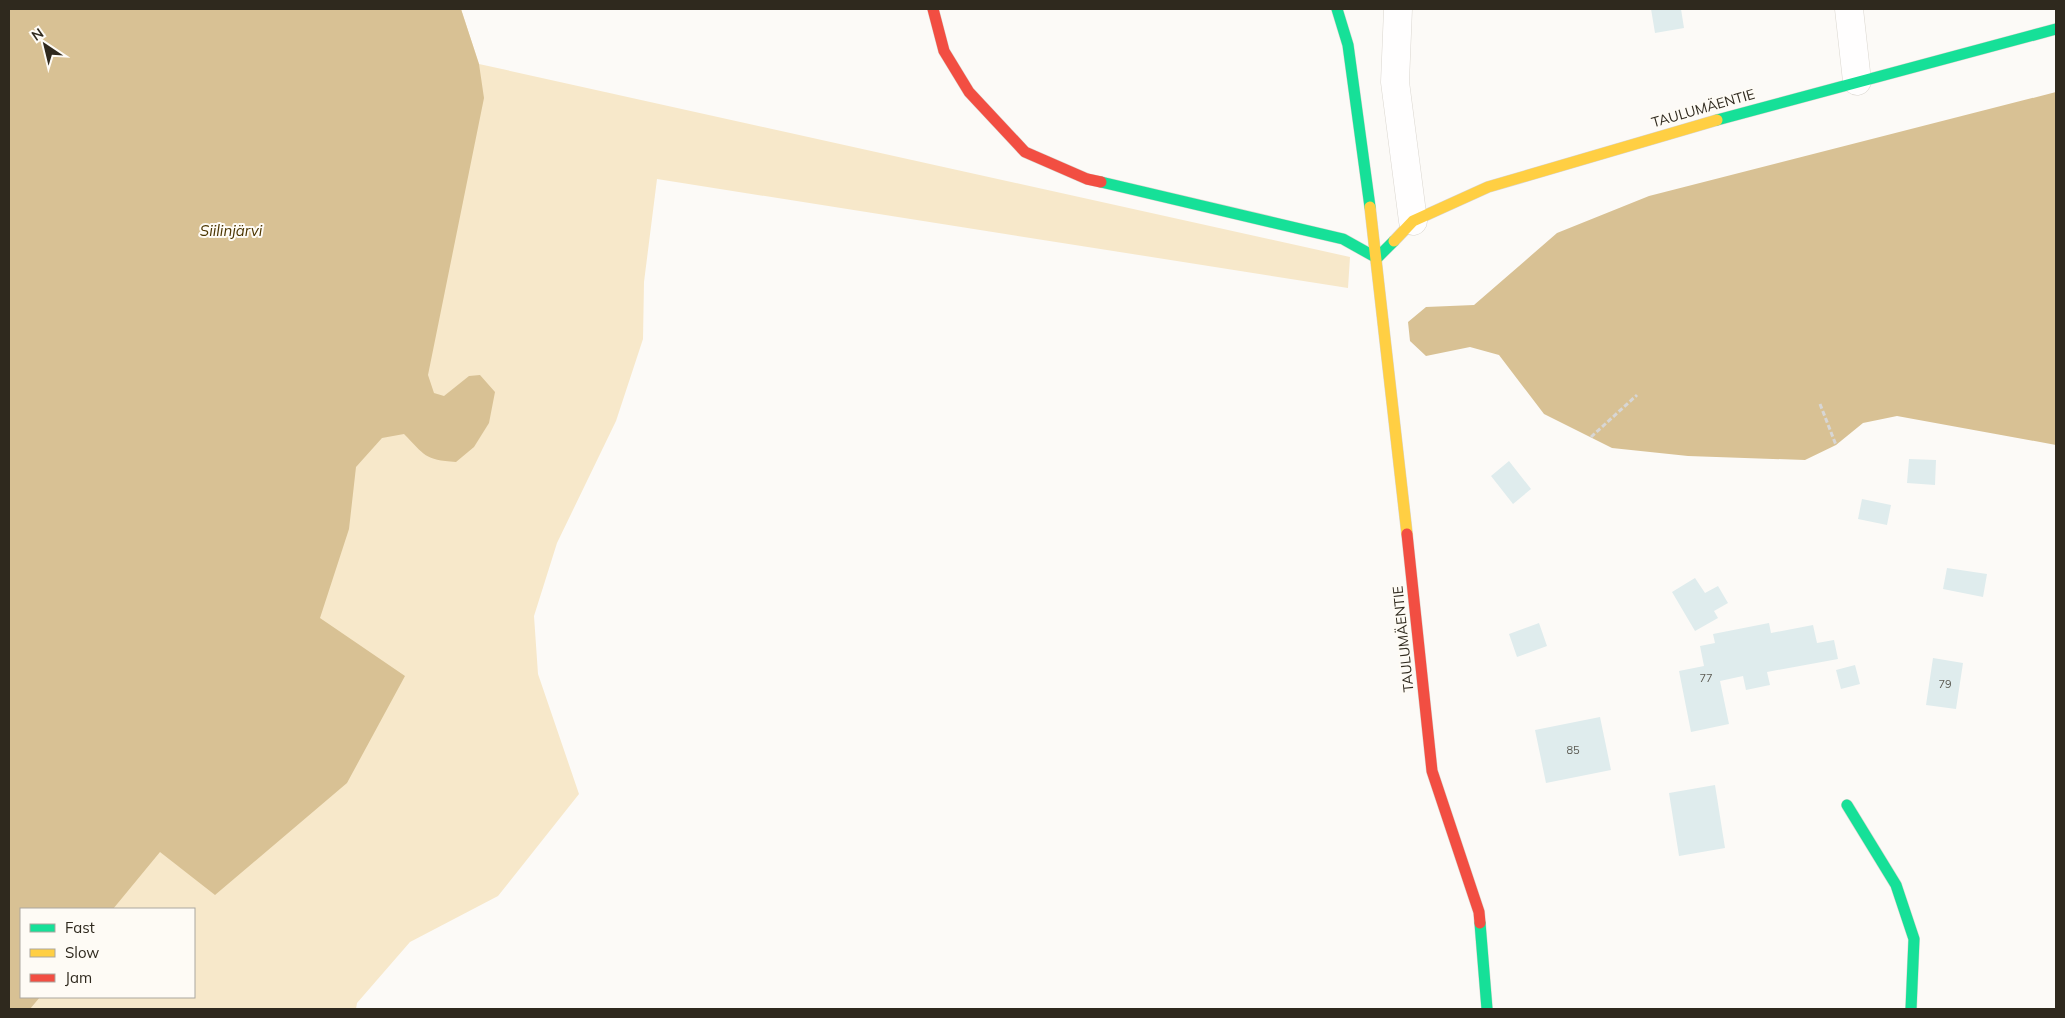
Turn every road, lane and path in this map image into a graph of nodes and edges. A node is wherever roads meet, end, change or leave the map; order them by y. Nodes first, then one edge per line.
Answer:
1 (933, 9) edge
2 (1337, 9) edge
3 (1398, 9) edge
4 (1849, 9) edge
5 (2056, 29) edge
6 (1857, 81) junction
7 (1413, 221) junction
8 (1377, 258) junction
9 (1637, 395) dead end
10 (1820, 404) dead end
11 (1591, 437) dead end
12 (1836, 445) dead end
13 (1847, 805) dead end
14 (1487, 1009) edge
15 (1911, 1009) edge

1 - 8 street
2 - 8 street, TAULUMÄENTIE
3 - 7 street
4 - 6 street
5 - 6 street, TAULUMÄENTIE
6 - 7 street, TAULUMÄENTIE
7 - 8 street, TAULUMÄENTIE
8 - 14 street, TAULUMÄENTIE
9 - 11 path
10 - 12 path
13 - 15 street

